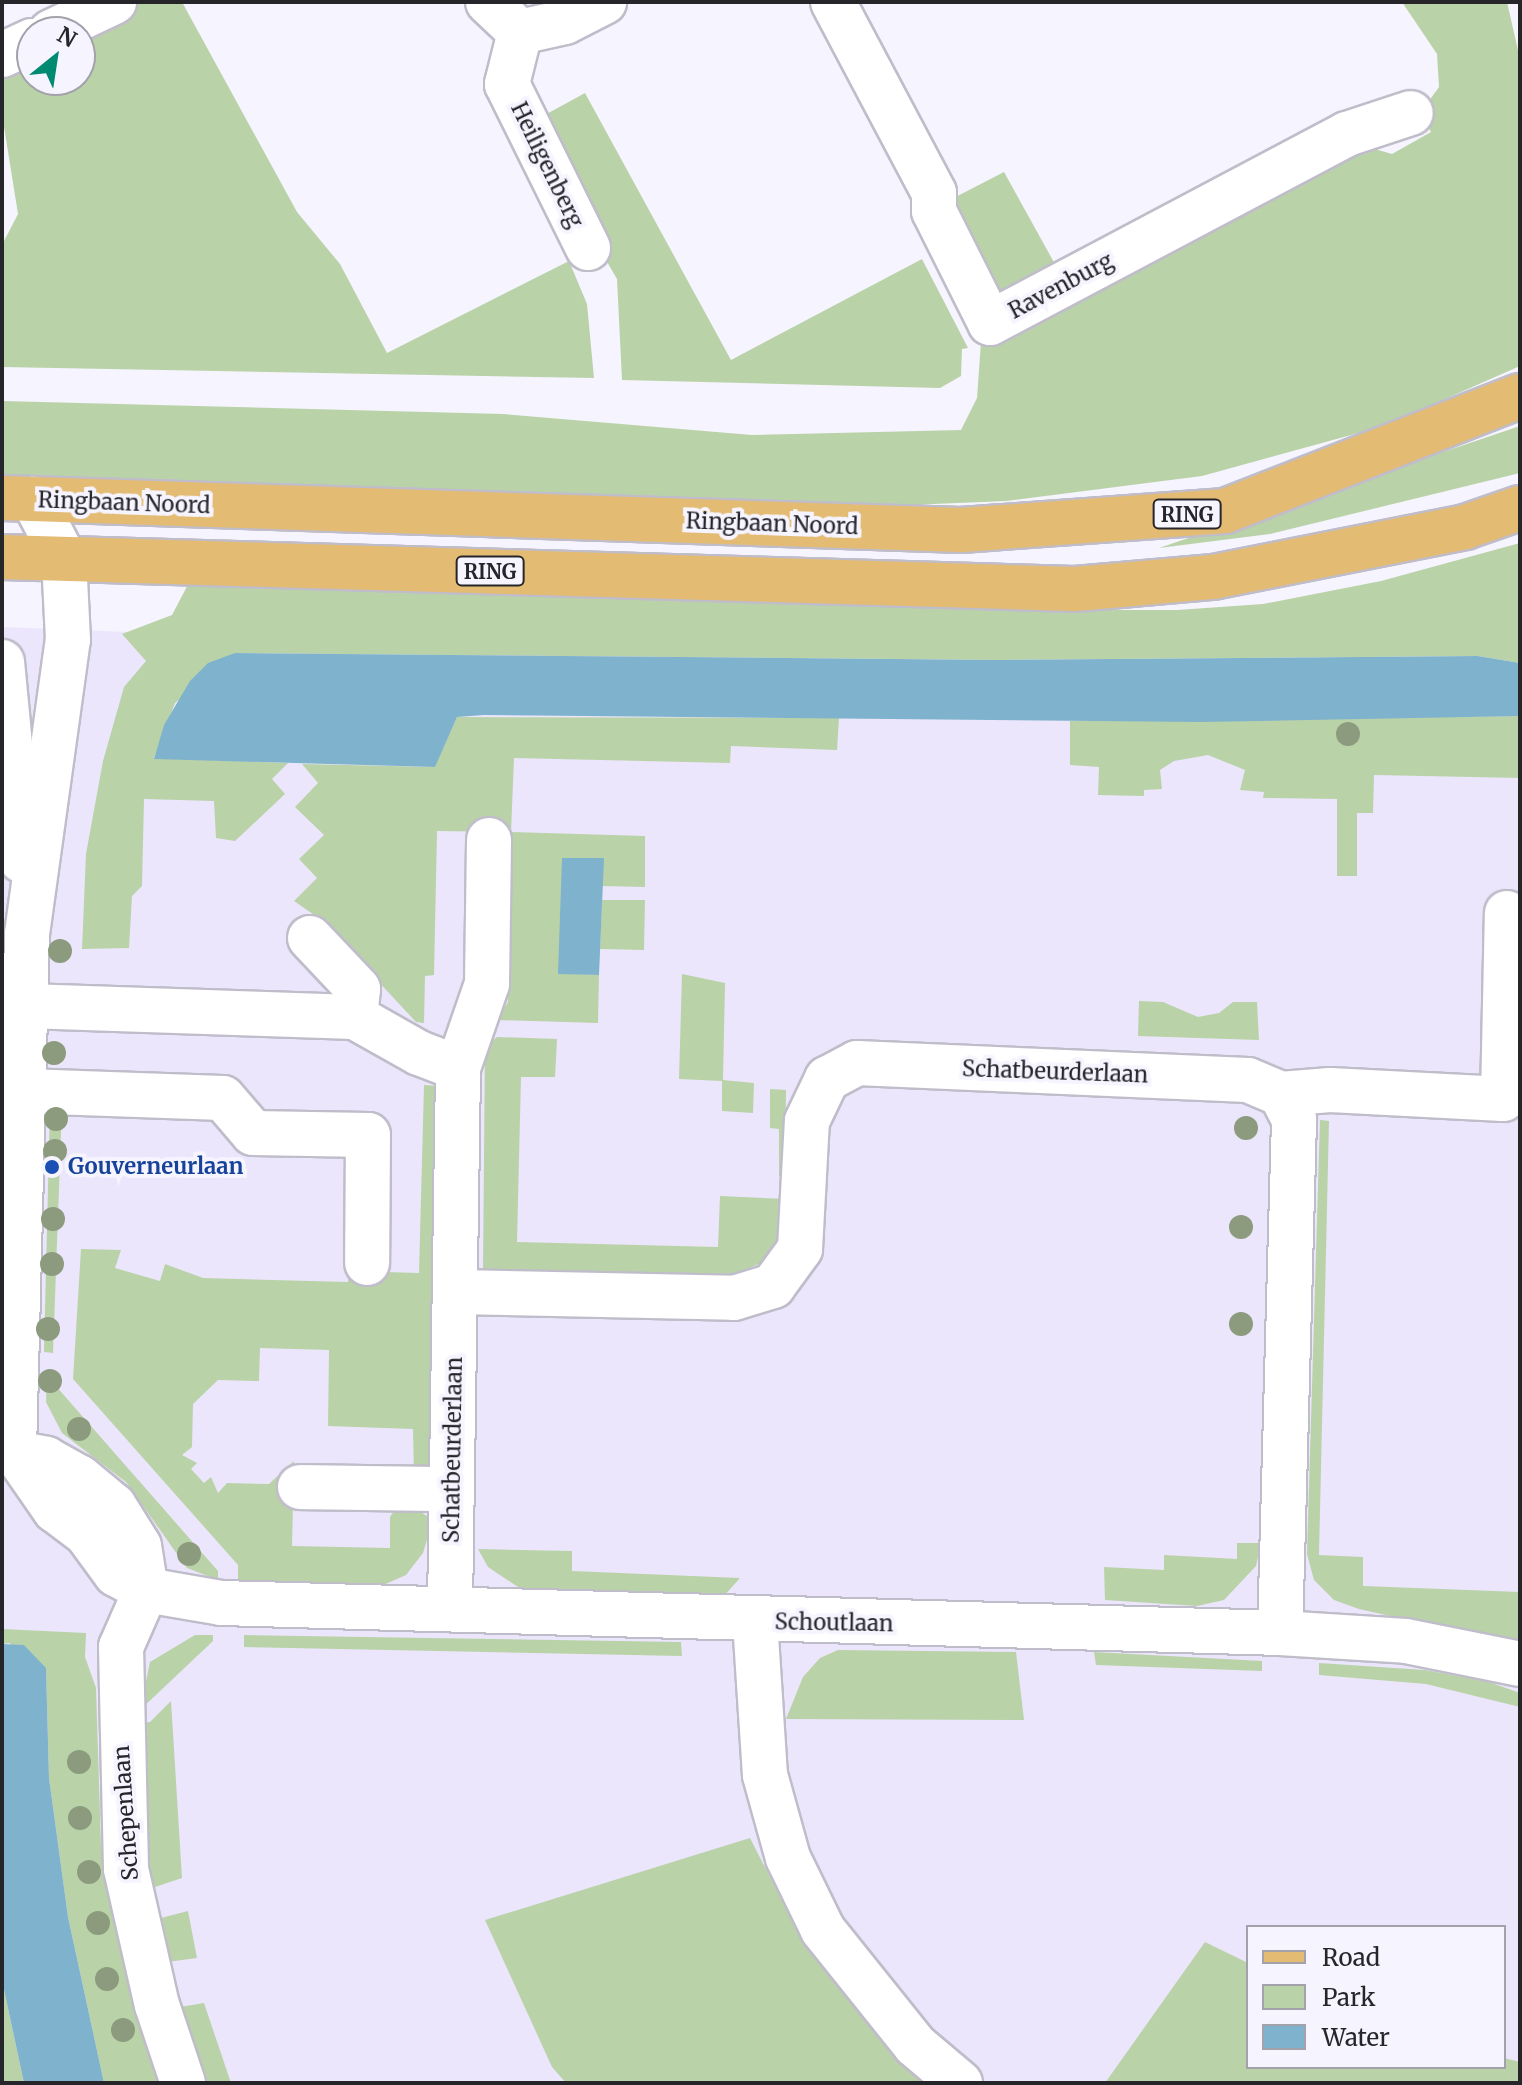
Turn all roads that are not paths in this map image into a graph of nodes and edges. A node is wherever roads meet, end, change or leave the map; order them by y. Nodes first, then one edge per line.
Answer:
1 (114, 2) edge
2 (488, 2) edge
3 (604, 2) edge
4 (833, 2) edge
5 (85, 16) edge
6 (520, 32) junction
7 (1411, 113) dead end
8 (588, 248) dead end
9 (1520, 396) edge
10 (18, 498) edge
11 (1520, 508) edge
12 (2, 555) edge
13 (64, 558) junction
14 (2, 662) edge
15 (489, 840) dead end
16 (1507, 913) dead end
17 (27, 934) junction
18 (310, 938) dead end
19 (26, 1006) junction
20 (355, 1017) junction
21 (458, 1068) junction
22 (24, 1091) junction
23 (1281, 1094) junction
24 (367, 1263) dead end
25 (457, 1292) junction
26 (6, 1456) edge
27 (300, 1487) dead end
28 (450, 1489) junction
29 (146, 1590) junction
30 (450, 1608) junction
31 (755, 1621) junction
32 (1280, 1633) junction
33 (1520, 1664) edge
34 (183, 2083) edge
35 (960, 2083) edge

1 - 5 street
2 - 6 street
3 - 6 street
4 - 7 street, Ravenburg
6 - 8 street, Heiligenberg
9 - 10 main road, Ringbaan Noord / RING
10 - 12 street
10 - 13 street
11 - 13 main road, RING
12 - 13 main road, RING
13 - 17 street
14 - 17 street
15 - 21 street, Schatbeurderlaan
16 - 23 street
17 - 19 street
18 - 20 street
19 - 20 street
19 - 22 street
20 - 21 street
21 - 25 street, Schatbeurderlaan
22 - 24 street
22 - 26 street
23 - 25 street, Schatbeurderlaan
23 - 32 street
25 - 28 street, Schatbeurderlaan
26 - 29 street
27 - 28 street
28 - 30 street, Schatbeurderlaan
29 - 30 street, Schoutlaan
29 - 34 street, Schepenlaan
30 - 31 street, Schoutlaan
31 - 32 street, Schoutlaan
31 - 35 street
32 - 33 street, Schoutlaan

